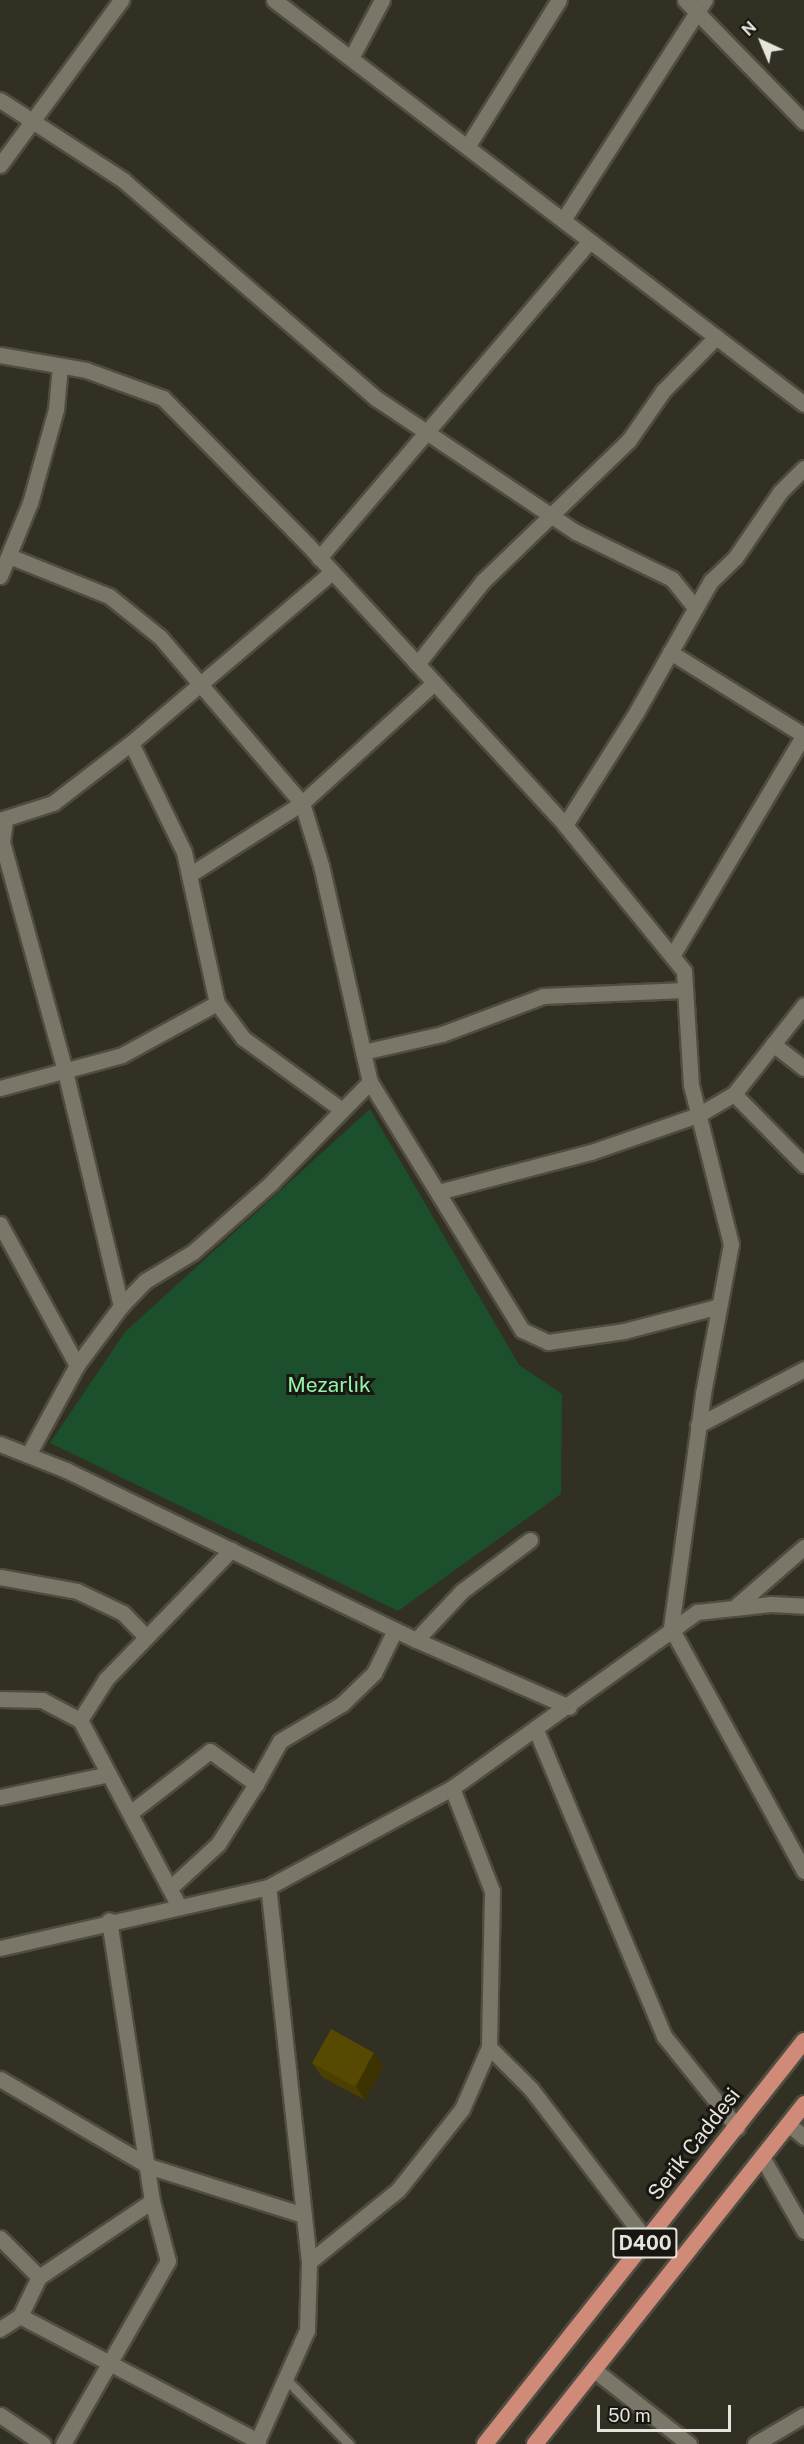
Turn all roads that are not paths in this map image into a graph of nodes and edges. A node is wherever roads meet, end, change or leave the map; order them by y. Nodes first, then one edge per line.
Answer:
1 (121, 0) edge
2 (274, 0) edge
3 (382, 0) edge
4 (559, 0) edge
5 (685, 0) edge
6 (702, 6) edge
7 (351, 58) junction
8 (0, 100) edge
9 (804, 122) edge
10 (33, 123) junction
11 (467, 147) junction
12 (0, 165) edge
13 (563, 220) junction
14 (590, 241) junction
15 (716, 337) junction
16 (0, 355) edge
17 (60, 366) junction
18 (804, 404) edge
19 (429, 433) junction
20 (804, 468) edge
21 (552, 516) junction
22 (9, 556) junction
23 (319, 558) junction
24 (332, 572) junction
25 (0, 576) edge
26 (694, 606) junction
27 (670, 652) junction
28 (417, 664) junction
29 (434, 683) junction
30 (201, 684) junction
31 (804, 735) edge
32 (131, 743) junction
33 (302, 803) junction
34 (2, 820) edge
35 (565, 825) junction
36 (189, 875) junction
37 (672, 956) junction
38 (685, 990) junction
39 (217, 1004) junction
40 (804, 1005) edge
41 (773, 1044) junction
42 (363, 1052) junction
43 (804, 1068) edge
44 (65, 1071) junction
45 (370, 1082) junction
46 (0, 1088) edge
47 (734, 1094) junction
48 (342, 1110) junction
49 (699, 1115) junction
50 (804, 1166) edge
51 (438, 1192) junction
52 (0, 1226) edge
53 (121, 1306) junction
54 (719, 1306) junction
55 (77, 1365) junction
56 (804, 1369) edge
57 (699, 1425) junction
58 (0, 1444) edge
59 (28, 1455) junction
60 (530, 1540) dead end
61 (804, 1547) edge
62 (231, 1550) junction
63 (0, 1577) edge
64 (804, 1606) edge
65 (734, 1608) junction
66 (671, 1628) junction
67 (395, 1630) junction
68 (146, 1637) junction
69 (416, 1640) junction
70 (0, 1699) edge
71 (569, 1707) junction
72 (80, 1720) junction
73 (536, 1730) junction
74 (109, 1774) junction
75 (256, 1784) junction
76 (452, 1788) junction
77 (0, 1797) edge
78 (130, 1813) junction
79 (804, 1870) edge
80 (268, 1887) junction
81 (170, 1888) junction
82 (178, 1904) junction
83 (109, 1920) junction
84 (0, 1948) edge
85 (804, 2041) edge
86 (489, 2047) junction
87 (0, 2079) edge
88 (804, 2104) edge
89 (788, 2124) junction
90 (737, 2127) junction
91 (804, 2137) edge
92 (762, 2157) junction
93 (148, 2166) junction
94 (152, 2201) junction
95 (303, 2215) junction
96 (804, 2231) edge
97 (0, 2238) edge
98 (646, 2241) junction
99 (309, 2262) junction
100 (39, 2277) junction
101 (20, 2316) junction
102 (0, 2329) edge
103 (109, 2365) junction
104 (593, 2369) junction
105 (285, 2378) junction
106 (0, 2415) edge
107 (804, 2415) edge
108 (257, 2442) edge
109 (43, 2444) edge
110 (63, 2444) edge
111 (349, 2444) edge
112 (484, 2444) edge
113 (535, 2444) edge
114 (689, 2444) edge
115 (755, 2444) edge

1 - 10 street
2 - 7 street
3 - 7 street
4 - 11 street
5 - 6 street
6 - 9 street
6 - 13 street
7 - 11 street
8 - 10 street
10 - 12 street
10 - 19 street
11 - 13 street
13 - 14 street
14 - 15 street
14 - 19 street
15 - 18 street
15 - 21 street
16 - 17 street
17 - 22 street
17 - 23 street
19 - 21 street
19 - 23 street
20 - 26 street
21 - 26 street
21 - 28 street
22 - 25 street
22 - 30 street
23 - 24 street
24 - 28 street
24 - 30 street
26 - 27 street
27 - 31 street
27 - 35 street
28 - 29 street
29 - 33 street
29 - 35 street
30 - 32 street
30 - 33 street
31 - 37 street
32 - 34 street
32 - 36 street
33 - 36 street
33 - 42 street
34 - 44 street
35 - 37 street
36 - 39 street
37 - 38 street
38 - 42 street
38 - 49 street
39 - 44 street
39 - 48 street
40 - 41 street
41 - 43 street
41 - 47 street
42 - 45 street
44 - 46 street
44 - 53 street
45 - 48 street
45 - 51 street
47 - 49 street
47 - 50 street
48 - 53 street
49 - 51 street
49 - 54 street
51 - 54 street
52 - 55 street
53 - 55 street
54 - 57 street
55 - 59 street
56 - 57 street
57 - 66 street
58 - 59 street
59 - 62 street
60 - 69 street
61 - 65 street
62 - 67 street
62 - 68 street
63 - 68 street
64 - 65 street
65 - 66 street
66 - 71 street
66 - 79 street
67 - 69 street
67 - 75 street
68 - 72 street
69 - 71 street
70 - 72 street
71 - 73 street
72 - 74 street
73 - 76 street
73 - 90 street
74 - 77 street
74 - 78 street
75 - 78 street
75 - 81 street
76 - 80 street
76 - 86 street
78 - 81 street
80 - 82 street
80 - 95 street
81 - 82 street
82 - 83 street
83 - 84 street
83 - 93 street
85 - 90 highway, Serik Caddesi / D400
86 - 98 street
86 - 99 street
87 - 93 street
88 - 89 highway, D400
89 - 91 street
89 - 92 highway, D400
90 - 98 highway, Serik Caddesi / D400
92 - 96 street
92 - 104 highway, D400
93 - 94 street
93 - 95 street
94 - 100 street
94 - 103 street
95 - 99 street
97 - 100 street
98 - 112 highway, Serik Caddesi / D400
99 - 105 street
100 - 101 street
101 - 102 street
101 - 103 street
103 - 108 street
103 - 110 street
104 - 113 highway, D400
104 - 114 street
105 - 108 street
105 - 111 lane
106 - 109 street
107 - 115 street

